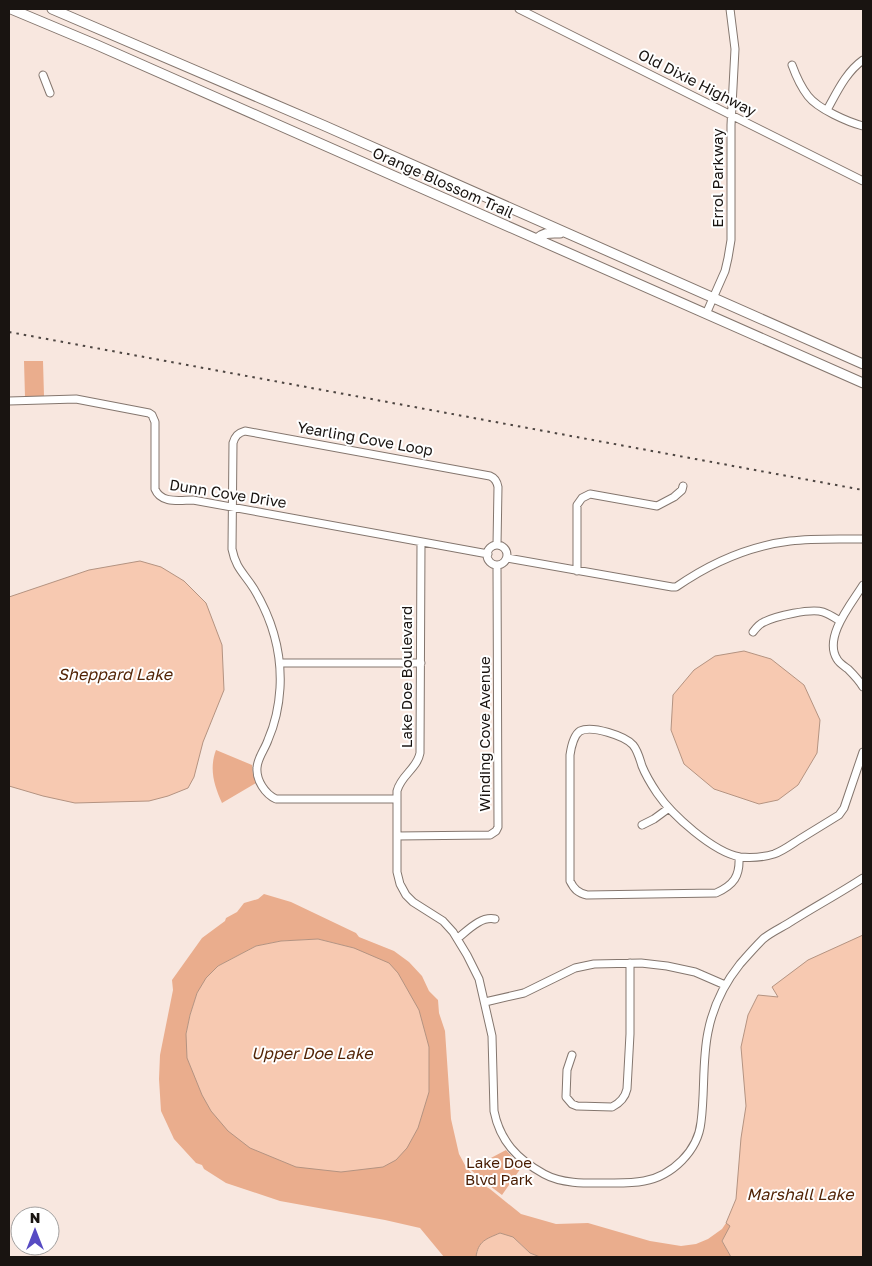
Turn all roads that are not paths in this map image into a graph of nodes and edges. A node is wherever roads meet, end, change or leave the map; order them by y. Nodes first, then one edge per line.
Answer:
1 (11, 9) edge
2 (52, 9) edge
3 (519, 9) edge
4 (730, 9) edge
5 (863, 60) edge
6 (792, 65) dead end
7 (43, 75) dead end
8 (50, 93) dead end
9 (827, 110) junction
10 (732, 115) junction
11 (863, 126) edge
12 (863, 181) edge
13 (539, 221) junction
14 (511, 228) junction
15 (566, 233) junction
16 (537, 239) junction
17 (713, 298) junction
18 (706, 314) junction
19 (863, 364) edge
20 (845, 374) junction
21 (863, 374) edge
22 (863, 383) edge
23 (9, 401) edge
24 (683, 486) dead end
25 (232, 508) junction
26 (863, 539) edge
27 (421, 543) junction
28 (497, 545) junction
29 (488, 554) junction
30 (507, 558) junction
31 (497, 565) junction
32 (577, 571) junction
33 (863, 585) edge
34 (840, 621) junction
35 (753, 632) dead end
36 (280, 663) junction
37 (421, 663) junction
38 (863, 687) edge
39 (863, 752) edge
40 (397, 798) junction
41 (669, 808) junction
42 (642, 825) dead end
43 (397, 836) junction
44 (739, 857) junction
45 (863, 878) edge
46 (496, 919) dead end
47 (458, 938) junction
48 (630, 963) junction
49 (725, 985) junction
50 (485, 1002) junction
51 (572, 1055) dead end

1 - 14 main road, Orange Blossom Trail
2 - 13 main road, Orange Blossom Trail
3 - 10 street, Old Dixie Highway
4 - 10 street, Errol Parkway
5 - 9 street
6 - 9 street
7 - 8 street
9 - 11 street
10 - 12 street, Old Dixie Highway
10 - 17 street, Errol Parkway
13 - 14 main road
13 - 15 main road, Orange Blossom Trail
14 - 16 main road, Orange Blossom Trail
15 - 16 main road
15 - 17 main road, Orange Blossom Trail
16 - 18 main road, Orange Blossom Trail
17 - 18 street, Errol Parkway
17 - 19 main road, Orange Blossom Trail
18 - 20 main road, Orange Blossom Trail
20 - 21 main road
20 - 22 main road, Orange Blossom Trail
23 - 25 street, Dunn Cove Drive
24 - 32 street
25 - 27 street, Dunn Cove Drive
25 - 28 street, Yearling Cove Loop
25 - 36 street
26 - 32 street
27 - 29 street, Dunn Cove Drive
27 - 37 street, Lake Doe Boulevard
28 - 29 street
28 - 30 street
29 - 31 street
30 - 31 street
30 - 32 street
31 - 43 street, Winding Cove Avenue
33 - 34 street
34 - 35 street
34 - 38 street
36 - 37 street
36 - 40 street
37 - 40 street, Lake Doe Boulevard
39 - 44 street
40 - 43 street, Lake Doe Boulevard
41 - 42 street
41 - 44 street
41 - 44 street
43 - 47 street, Lake Doe Boulevard
45 - 49 street, Lake Doe Boulevard
46 - 47 street
47 - 50 street, Lake Doe Boulevard
48 - 49 street
48 - 50 street
48 - 51 street
49 - 50 street, Lake Doe Boulevard

